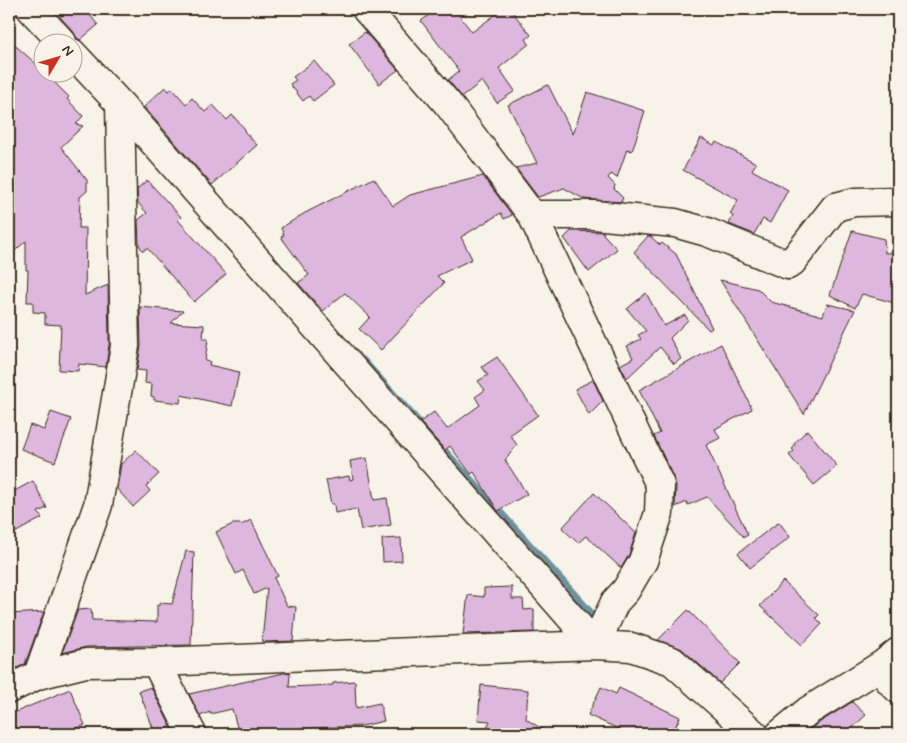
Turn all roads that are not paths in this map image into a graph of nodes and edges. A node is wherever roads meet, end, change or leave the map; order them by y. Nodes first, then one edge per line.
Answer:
1 (30, 9) edge
2 (366, 9) edge
3 (52, 32) edge
4 (82, 64) edge
5 (120, 104) junction
6 (898, 201) edge
7 (532, 215) junction
8 (595, 645) junction
9 (890, 659) edge
10 (156, 662) junction
11 (38, 675) junction
12 (9, 689) edge
13 (898, 689) edge
14 (192, 734) edge
15 (754, 734) edge
16 (780, 734) edge

1 - 3 street
2 - 7 street
4 - 5 street
5 - 8 street
5 - 11 street
6 - 7 street
7 - 8 street
8 - 10 street
8 - 15 street
9 - 13 street
9 - 16 street
10 - 11 street
10 - 14 street
11 - 12 street

